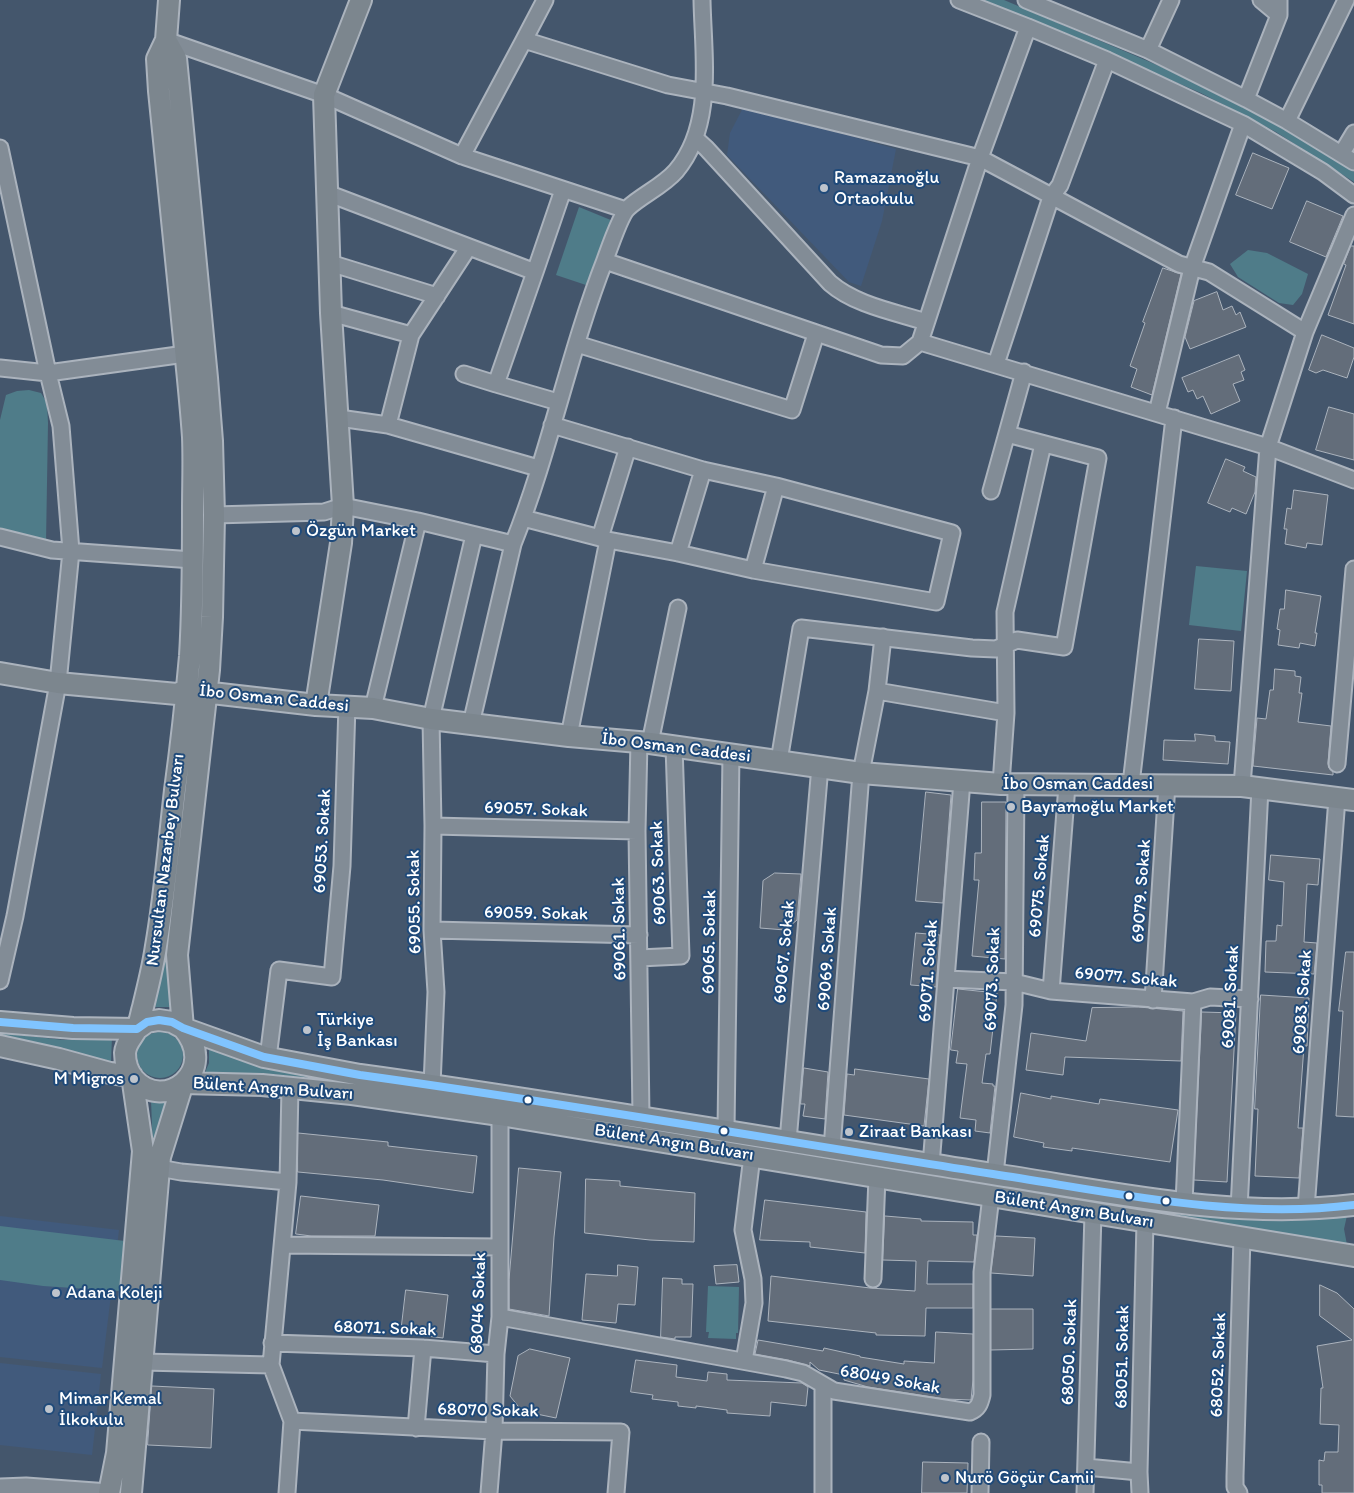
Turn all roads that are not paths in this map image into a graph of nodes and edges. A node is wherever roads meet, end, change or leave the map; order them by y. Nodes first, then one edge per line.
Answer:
1 (168, 0) edge
2 (361, 0) edge
3 (545, 0) edge
4 (702, 0) edge
5 (959, 0) edge
6 (1171, 0) edge
7 (1260, 0) edge
8 (1346, 0) edge
9 (1030, 1) edge
10 (1279, 7) edge
11 (1028, 27) junction
12 (166, 40) junction
13 (524, 40) junction
14 (1148, 50) junction
15 (1107, 60) junction
16 (704, 92) junction
17 (324, 95) junction
18 (1246, 99) junction
19 (1286, 121) junction
20 (1243, 124) junction
21 (1354, 133) edge
22 (695, 138) junction
23 (0, 148) edge
24 (462, 156) junction
25 (1348, 157) edge
26 (980, 158) junction
27 (563, 190) junction
28 (326, 193) junction
29 (1354, 195) edge
30 (1051, 197) junction
31 (6, 202) edge
32 (626, 210) junction
33 (1354, 215) edge
34 (468, 248) junction
35 (604, 261) junction
36 (330, 263) junction
37 (1192, 268) junction
38 (535, 272) junction
39 (437, 296) junction
40 (331, 314) junction
41 (926, 322) junction
42 (1305, 332) junction
43 (816, 334) junction
44 (411, 335) junction
45 (920, 342) junction
46 (577, 344) junction
47 (185, 354) junction
48 (996, 364) junction
49 (0, 368) edge
50 (1024, 372) junction
51 (48, 373) junction
52 (464, 374) dead end
53 (496, 384) junction
54 (558, 402) junction
55 (1157, 413) junction
56 (339, 418) junction
57 (1174, 418) junction
58 (388, 425) junction
59 (552, 425) junction
60 (1008, 434) junction
61 (1043, 444) junction
62 (628, 447) junction
63 (1268, 447) junction
64 (538, 468) junction
65 (703, 470) junction
66 (1354, 480) edge
67 (776, 486) junction
68 (991, 491) dead end
69 (343, 506) junction
70 (214, 515) junction
71 (523, 518) junction
72 (418, 521) junction
73 (474, 535) junction
74 (0, 537) edge
75 (604, 539) junction
76 (513, 544) junction
77 (71, 551) junction
78 (678, 553) junction
79 (193, 560) junction
80 (1354, 569) edge
81 (753, 570) junction
82 (678, 608) dead end
83 (883, 637) junction
84 (1005, 645) junction
85 (0, 673) edge
86 (58, 683) junction
87 (196, 691) junction
88 (877, 691) junction
89 (316, 704) junction
90 (347, 706) junction
91 (373, 708) junction
92 (1006, 713) junction
93 (430, 719) junction
94 (471, 724) junction
95 (569, 736) junction
96 (645, 742) junction
97 (674, 746) junction
98 (731, 754) junction
99 (779, 761) junction
100 (1337, 764) dead end
101 (820, 766) junction
102 (861, 773) junction
103 (962, 781) junction
104 (1131, 784) junction
105 (1167, 784) junction
106 (1008, 785) junction
107 (1067, 785) junction
108 (1251, 787) junction
109 (1345, 799) edge
110 (433, 826) junction
111 (638, 831) junction
112 (432, 930) junction
113 (639, 935) junction
114 (639, 958) junction
115 (947, 979) junction
116 (0, 981) edge
117 (1014, 982) junction
118 (1050, 991) junction
119 (1250, 999) junction
120 (1153, 1000) junction
121 (1193, 1002) junction
122 (0, 1022) edge
123 (182, 1028) junction
124 (137, 1029) junction
125 (0, 1046) edge
126 (268, 1058) junction
127 (132, 1076) junction
128 (183, 1083) junction
129 (432, 1085) junction
130 (290, 1088) junction
131 (500, 1115) junction
132 (641, 1117) junction
133 (726, 1130) junction
134 (788, 1141) junction
135 (832, 1148) junction
136 (752, 1156) junction
137 (932, 1164) junction
138 (159, 1168) junction
139 (995, 1174) junction
140 (877, 1177) junction
141 (288, 1182) junction
142 (991, 1196) junction
143 (1184, 1203) junction
144 (1354, 1205) edge
145 (1239, 1209) junction
146 (1306, 1210) junction
147 (1093, 1213) junction
148 (1145, 1222) junction
149 (1242, 1237) junction
150 (283, 1245) junction
151 (500, 1247) junction
152 (1354, 1256) edge
153 (873, 1279) dead end
154 (500, 1317) junction
155 (272, 1343) junction
156 (423, 1348) junction
157 (496, 1354) junction
158 (744, 1361) junction
159 (142, 1362) junction
160 (271, 1365) junction
161 (823, 1386) junction
162 (292, 1420) junction
163 (416, 1428) junction
164 (494, 1431) junction
165 (981, 1442) dead end
166 (1086, 1467) junction
167 (1139, 1472) junction
168 (0, 1487) edge
169 (109, 1493) edge
170 (131, 1493) edge
171 (287, 1493) edge
172 (489, 1493) edge
173 (616, 1493) edge
174 (824, 1493) edge
175 (980, 1493) edge
176 (1085, 1493) edge
177 (1140, 1493) edge
178 (1239, 1493) edge

1 - 12 main road
2 - 17 main road
3 - 13 street
4 - 16 street
5 - 11 street
6 - 14 street
7 - 10 street
8 - 19 street
9 - 14 street
10 - 18 street
11 - 15 street
11 - 26 street
12 - 17 street
12 - 47 main road
12 - 70 main road
13 - 16 street
13 - 24 street
14 - 18 street
15 - 20 street
15 - 30 street
16 - 22 street
16 - 26 street
17 - 24 street
17 - 28 main road
18 - 19 street
19 - 25 street
20 - 29 street
20 - 37 street
21 - 25 street
22 - 32 street
22 - 41 street
23 - 31 street
24 - 27 street
26 - 30 street
26 - 41 street
27 - 32 street
27 - 38 street
28 - 34 street
28 - 36 main road
30 - 37 street
30 - 48 street
31 - 51 street
32 - 35 street
33 - 42 street, 69081. Sokak
34 - 38 street
34 - 39 street
35 - 43 street
35 - 46 street
36 - 39 street
36 - 40 main road
37 - 42 street
37 - 55 street
38 - 53 street
39 - 44 street
40 - 44 street
40 - 56 main road
41 - 45 street
42 - 63 street, 69081. Sokak
43 - 45 street
43 - 46 street
44 - 58 street
45 - 48 street
46 - 54 street
47 - 51 street
47 - 79 main road
48 - 50 street
49 - 51 street
50 - 55 street
50 - 60 street
51 - 77 street
52 - 53 street
53 - 54 street
54 - 59 street
55 - 57 street
56 - 58 street
56 - 69 main road
57 - 63 street
57 - 104 street
58 - 64 street
59 - 62 street
59 - 64 street
60 - 61 street
60 - 68 street
61 - 84 street, 69073. Sokak
61 - 84 street
62 - 65 street
62 - 75 street
63 - 66 street
63 - 108 street, 69081. Sokak
64 - 71 street
65 - 67 street
65 - 78 street
67 - 81 street
67 - 81 street
69 - 70 street
69 - 72 street
69 - 89 main road
70 - 87 main road
71 - 75 street
71 - 76 street
72 - 73 street
72 - 91 street
73 - 76 street
73 - 93 street, 69055. Sokak
74 - 77 street
75 - 78 street
75 - 95 street
76 - 94 street
77 - 79 street
77 - 86 street
78 - 81 street
79 - 87 main road
80 - 100 street
82 - 96 street, 69061. Sokak
83 - 84 street
83 - 88 street, 69069. Sokak
83 - 99 street
84 - 92 street, 69073. Sokak
85 - 86 main road, İbo Osman Caddesi
86 - 87 main road, İbo Osman Caddesi
86 - 116 street
87 - 89 main road, İbo Osman Caddesi
87 - 123 main road, Nursultan Nazarbey Bulvarı
87 - 124 main road, Nursultan Nazarbey Bulvarı
88 - 92 street
88 - 102 street, 69069. Sokak
89 - 90 main road, İbo Osman Caddesi
90 - 91 main road, İbo Osman Caddesi
90 - 126 street, 69053. Sokak
91 - 93 main road, İbo Osman Caddesi
92 - 106 street, 69073. Sokak
93 - 94 main road, İbo Osman Caddesi
93 - 110 street, 69055. Sokak
94 - 95 main road, İbo Osman Caddesi
95 - 96 main road, İbo Osman Caddesi
96 - 97 main road, İbo Osman Caddesi
96 - 111 street, 69061. Sokak
97 - 98 main road, İbo Osman Caddesi
97 - 114 street, 69063. Sokak
98 - 99 main road, İbo Osman Caddesi
98 - 133 street, 69065. Sokak
99 - 101 main road, İbo Osman Caddesi
101 - 102 main road, İbo Osman Caddesi
101 - 134 street, 69067. Sokak
102 - 103 main road, İbo Osman Caddesi
102 - 135 street, 69069. Sokak
103 - 106 main road, İbo Osman Caddesi
103 - 115 street, 69071. Sokak
104 - 105 main road, İbo Osman Caddesi
104 - 107 main road, İbo Osman Caddesi
105 - 108 main road, İbo Osman Caddesi
105 - 120 street, 69079. Sokak
106 - 107 main road, İbo Osman Caddesi
106 - 117 street, 69073. Sokak
107 - 118 street, 69075. Sokak
108 - 109 main road, İbo Osman Caddesi
108 - 119 street, 69081. Sokak
109 - 146 street, 69083. Sokak
110 - 111 street, 69057. Sokak
110 - 112 street, 69055. Sokak
111 - 113 street, 69061. Sokak
112 - 113 street, 69059. Sokak
112 - 129 street, 69055. Sokak
113 - 114 street, 69061. Sokak
114 - 132 street, 69061. Sokak
115 - 117 street, 69077. Sokak
115 - 137 street, 69071. Sokak
117 - 118 street, 69077. Sokak
117 - 139 street, 69073. Sokak
118 - 120 street, 69077. Sokak
119 - 121 street
119 - 145 street, 69081. Sokak
120 - 121 street, 69077. Sokak
121 - 143 street, 69077. Sokak
122 - 124 main road, Bülent Angın Bulvarı
123 - 124 main road, Bülent Angın Bulvarı
123 - 126 main road, Bülent Angın Bulvarı
123 - 128 main road
124 - 127 main road
125 - 127 main road, Bülent Angın Bulvarı
126 - 129 main road, Bülent Angın Bulvarı
127 - 128 main road, Bülent Angın Bulvarı
127 - 169 main road
128 - 130 main road, Bülent Angın Bulvarı
128 - 138 main road
129 - 132 main road, Bülent Angın Bulvarı
130 - 131 main road, Bülent Angın Bulvarı
130 - 141 street
131 - 136 main road, Bülent Angın Bulvarı
131 - 151 street, 68046 Sokak
132 - 133 main road, Bülent Angın Bulvarı
133 - 134 main road, Bülent Angın Bulvarı
134 - 135 main road, Bülent Angın Bulvarı
135 - 137 main road, Bülent Angın Bulvarı
136 - 140 main road, Bülent Angın Bulvarı
136 - 158 street
137 - 139 main road, Bülent Angın Bulvarı
138 - 141 street
138 - 159 main road
139 - 143 main road, Bülent Angın Bulvarı
140 - 142 main road, Bülent Angın Bulvarı
140 - 153 street
141 - 150 street
142 - 147 main road, Bülent Angın Bulvarı
142 - 161 street, 68049 Sokak
143 - 145 main road, Bülent Angın Bulvarı
144 - 146 main road, Bülent Angın Bulvarı
145 - 146 main road, Bülent Angın Bulvarı
147 - 148 main road, Bülent Angın Bulvarı
147 - 166 street, 68050. Sokak
148 - 149 main road, Bülent Angın Bulvarı
148 - 167 street, 68051. Sokak
149 - 152 main road, Bülent Angın Bulvarı
149 - 178 street, 68052. Sokak
150 - 151 street
150 - 155 street
151 - 154 street, 68046 Sokak
154 - 157 street, 68046 Sokak
154 - 158 street, 68049 Sokak
155 - 156 street, 68071. Sokak
155 - 160 street
156 - 157 street, 68071. Sokak
156 - 163 street
157 - 164 street, 68046 Sokak
158 - 161 street, 68049 Sokak
159 - 160 street
159 - 170 main road
160 - 162 street
161 - 174 street
162 - 163 street, 68070 Sokak
162 - 171 street
163 - 164 street, 68070 Sokak
164 - 172 street, 68046 Sokak
164 - 173 street, 68070 Sokak
165 - 175 street
166 - 167 street
166 - 176 street, 68050. Sokak
167 - 177 street, 68051. Sokak
168 - 169 street

